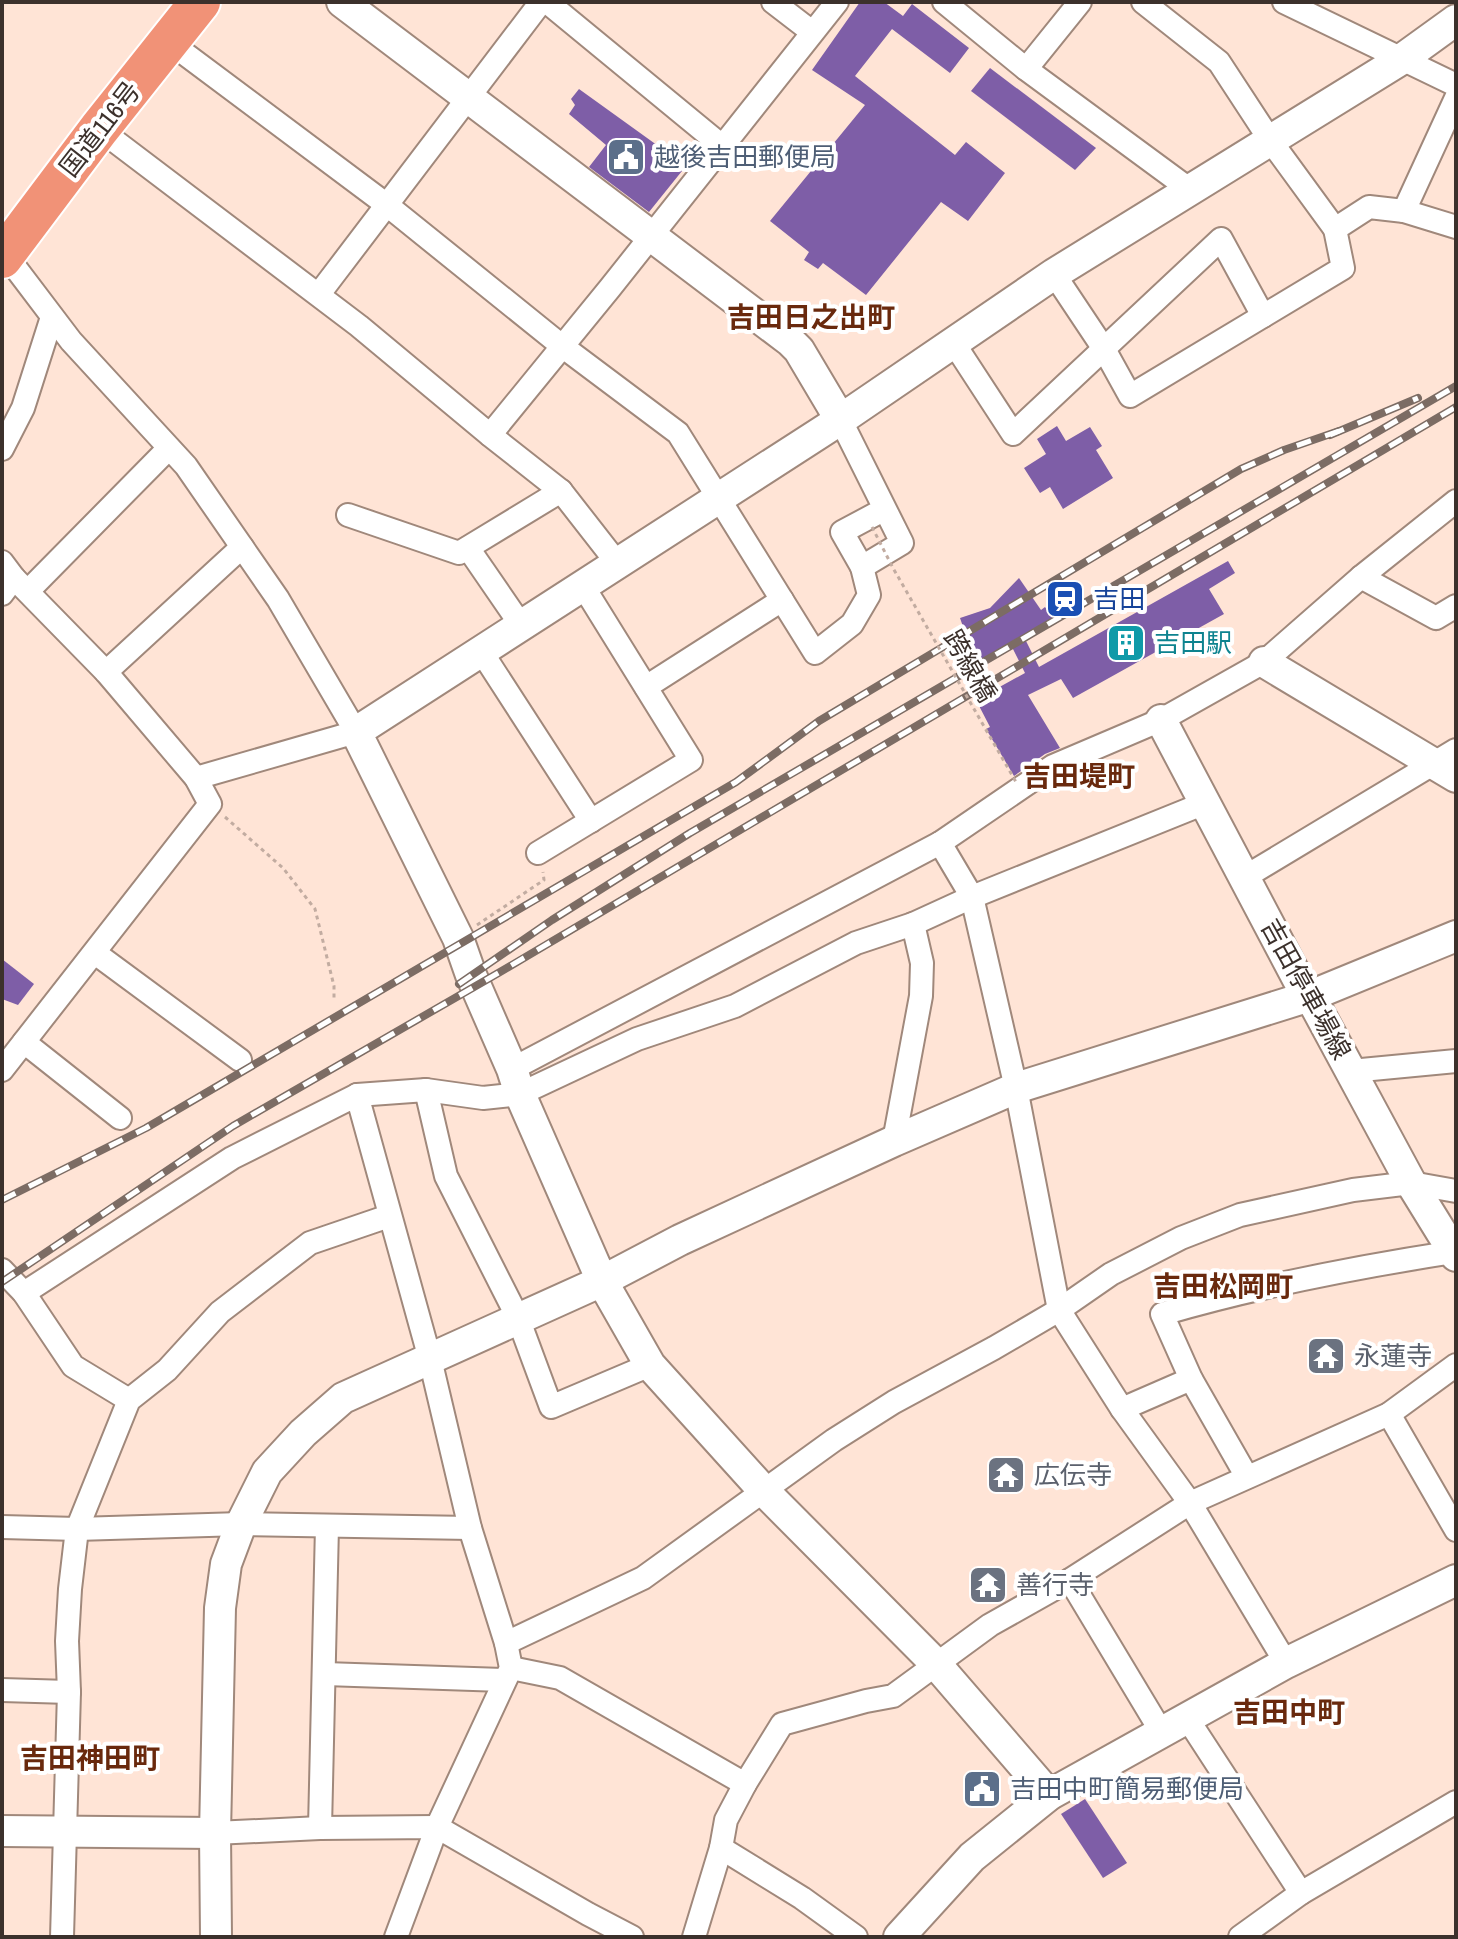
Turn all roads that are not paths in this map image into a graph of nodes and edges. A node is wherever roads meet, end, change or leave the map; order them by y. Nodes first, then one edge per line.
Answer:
1 (200, 2) edge
2 (342, 2) edge
3 (541, 2) edge
4 (547, 2) edge
5 (773, 2) edge
6 (837, 2) edge
7 (944, 2) edge
8 (1080, 2) edge
9 (1143, 2) edge
10 (1284, 2) edge
11 (1456, 20) edge
12 (812, 32) junction
13 (169, 42) junction
14 (1402, 59) junction
15 (1026, 69) junction
16 (1456, 85) edge
17 (467, 98) junction
18 (1456, 98) edge
19 (99, 129) junction
20 (1270, 140) junction
21 (722, 146) junction
22 (1189, 189) junction
23 (387, 205) junction
24 (1404, 211) junction
25 (1456, 227) edge
26 (1335, 229) junction
27 (651, 235) junction
28 (3, 254) edge
29 (1054, 274) junction
30 (319, 294) junction
31 (1263, 316) junction
32 (52, 317) junction
33 (953, 342) junction
34 (562, 346) junction
35 (1104, 349) junction
36 (840, 419) junction
37 (490, 435) junction
38 (169, 448) junction
39 (2, 449) edge
40 (561, 491) junction
41 (719, 498) junction
42 (1456, 501) edge
43 (885, 509) junction
44 (348, 515) dead end
45 (242, 547) junction
46 (468, 548) junction
47 (618, 564) junction
48 (862, 567) junction
49 (1361, 577) junction
50 (12, 581) edge
51 (583, 586) junction
52 (782, 600) junction
53 (1456, 606) edge
54 (521, 625) junction
55 (481, 651) junction
56 (1264, 662) junction
57 (106, 672) junction
58 (646, 687) junction
59 (1161, 720) junction
60 (356, 732) junction
61 (1449, 763) edge
62 (196, 778) junction
63 (1205, 803) junction
64 (591, 821) junction
65 (940, 843) junction
66 (538, 853) road end
67 (1245, 877) junction
68 (972, 897) junction
69 (913, 924) junction
70 (1456, 936) edge
71 (95, 953) junction
72 (1310, 996) junction
73 (24, 1042) junction
74 (240, 1060) dead end
75 (1456, 1061) edge
76 (2, 1070) edge
77 (1351, 1071) junction
78 (516, 1081) junction
79 (1016, 1088) junction
80 (426, 1090) junction
81 (357, 1095) junction
82 (120, 1118) dead end
83 (894, 1141) junction
84 (1411, 1183) junction
85 (1456, 1191) edge
86 (389, 1216) junction
87 (1455, 1254) edge
88 (2, 1270) edge
89 (602, 1281) junction
90 (24, 1293) junction
91 (1059, 1310) junction
92 (518, 1318) junction
93 (430, 1359) junction
94 (650, 1365) junction
95 (1456, 1365) edge
96 (1191, 1379) junction
97 (129, 1400) junction
98 (1122, 1409) junction
99 (1389, 1414) junction
100 (1247, 1477) junction
101 (764, 1491) junction
102 (1190, 1503) junction
103 (241, 1524) junction
104 (327, 1526) junction
105 (2, 1527) edge
106 (470, 1528) junction
107 (77, 1529) junction
108 (1456, 1530) edge
109 (1070, 1580) junction
110 (1456, 1580) edge
111 (506, 1643) junction
112 (1286, 1663) junction
113 (936, 1664) junction
114 (325, 1674) junction
115 (507, 1674) junction
116 (2, 1690) edge
117 (69, 1692) junction
118 (1175, 1725) junction
119 (745, 1784) junction
120 (1049, 1795) junction
121 (1456, 1802) edge
122 (437, 1827) junction
123 (320, 1828) junction
124 (2, 1831) edge
125 (66, 1831) junction
126 (215, 1833) junction
127 (721, 1848) junction
128 (1301, 1893) junction
129 (62, 1937) edge
130 (216, 1937) edge
131 (396, 1937) edge
132 (632, 1937) edge
133 (694, 1937) edge
134 (856, 1937) edge
135 (899, 1937) edge
136 (1240, 1937) edge

1 - 13 highway, 国道116号
2 - 17 street
3 - 17 street
4 - 21 street
5 - 12 street
6 - 12 street
7 - 15 street
8 - 15 street
9 - 20 street
10 - 14 street
11 - 14 street
12 - 21 street
13 - 19 highway, 国道116号
13 - 23 street
14 - 16 street
14 - 20 street
15 - 22 street
17 - 23 street
17 - 27 street
18 - 24 street
19 - 28 highway, 国道116号
19 - 30 street
20 - 22 street
20 - 26 street
21 - 27 street
22 - 29 street
23 - 30 street
23 - 34 street
24 - 25 street
24 - 26 street
26 - 31 street
27 - 34 street
27 - 36 street
28 - 32 street
29 - 33 street
29 - 35 street
30 - 37 street
31 - 35 street
31 - 35 street
32 - 38 street
32 - 39 street
33 - 35 street
33 - 36 street
34 - 37 street
34 - 41 street
36 - 41 street
36 - 43 street
37 - 40 street
38 - 45 street
38 - 50 street
40 - 46 street
40 - 47 street
41 - 47 street
41 - 52 street
42 - 49 street
43 - 48 street
43 - 48 street
44 - 46 street
45 - 57 street
45 - 60 street
46 - 54 street
47 - 51 street
48 - 52 street
49 - 53 street
49 - 56 street
50 - 57 street
51 - 54 street
51 - 58 street
52 - 58 street
54 - 55 street
55 - 60 street
55 - 64 street
56 - 59 street
56 - 61 street
57 - 62 street
58 - 64 street
59 - 63 street, 吉田停車場線
59 - 65 street
60 - 62 street
60 - 78 street
61 - 67 street
62 - 71 street
63 - 67 street, 吉田停車場線
63 - 68 street
64 - 66 street
65 - 68 street
65 - 78 street
67 - 72 street, 吉田停車場線
68 - 69 street
68 - 79 street
69 - 78 street
69 - 83 street
70 - 72 street
71 - 73 street
71 - 74 street
72 - 77 street, 吉田停車場線
72 - 79 street
73 - 76 street
73 - 82 street
75 - 77 street
77 - 84 street, 吉田停車場線
78 - 80 street
78 - 89 street
79 - 83 street
79 - 91 street
80 - 81 street
80 - 92 street
81 - 86 street
81 - 90 street
83 - 89 street
84 - 85 street
84 - 87 street, 吉田停車場線
84 - 91 street
86 - 93 street
86 - 97 street
87 - 96 street
88 - 90 street
89 - 92 street
89 - 94 street
90 - 97 street
91 - 98 street
91 - 101 street
92 - 93 street
92 - 94 street
93 - 103 street
93 - 106 street
94 - 101 street
95 - 99 street
96 - 98 street
96 - 100 street
97 - 107 street
98 - 102 street
99 - 100 street
99 - 108 street
100 - 102 street
101 - 111 street
101 - 113 street
102 - 109 street
102 - 112 street
103 - 104 street
103 - 107 street
103 - 126 street
104 - 106 street
104 - 114 street
105 - 107 street
106 - 111 street
107 - 117 street
109 - 113 street
109 - 118 street
110 - 112 street
111 - 115 street
112 - 118 street
113 - 119 street
113 - 120 street
114 - 115 street
114 - 123 street
115 - 119 street
115 - 122 street
116 - 117 street
117 - 125 street
118 - 120 street
118 - 128 street
119 - 127 street
120 - 135 street
121 - 128 street
122 - 123 street
122 - 131 street
122 - 132 street
123 - 126 street
124 - 125 street
125 - 126 street
125 - 129 street
126 - 130 street
127 - 133 street
127 - 134 street
128 - 136 street

